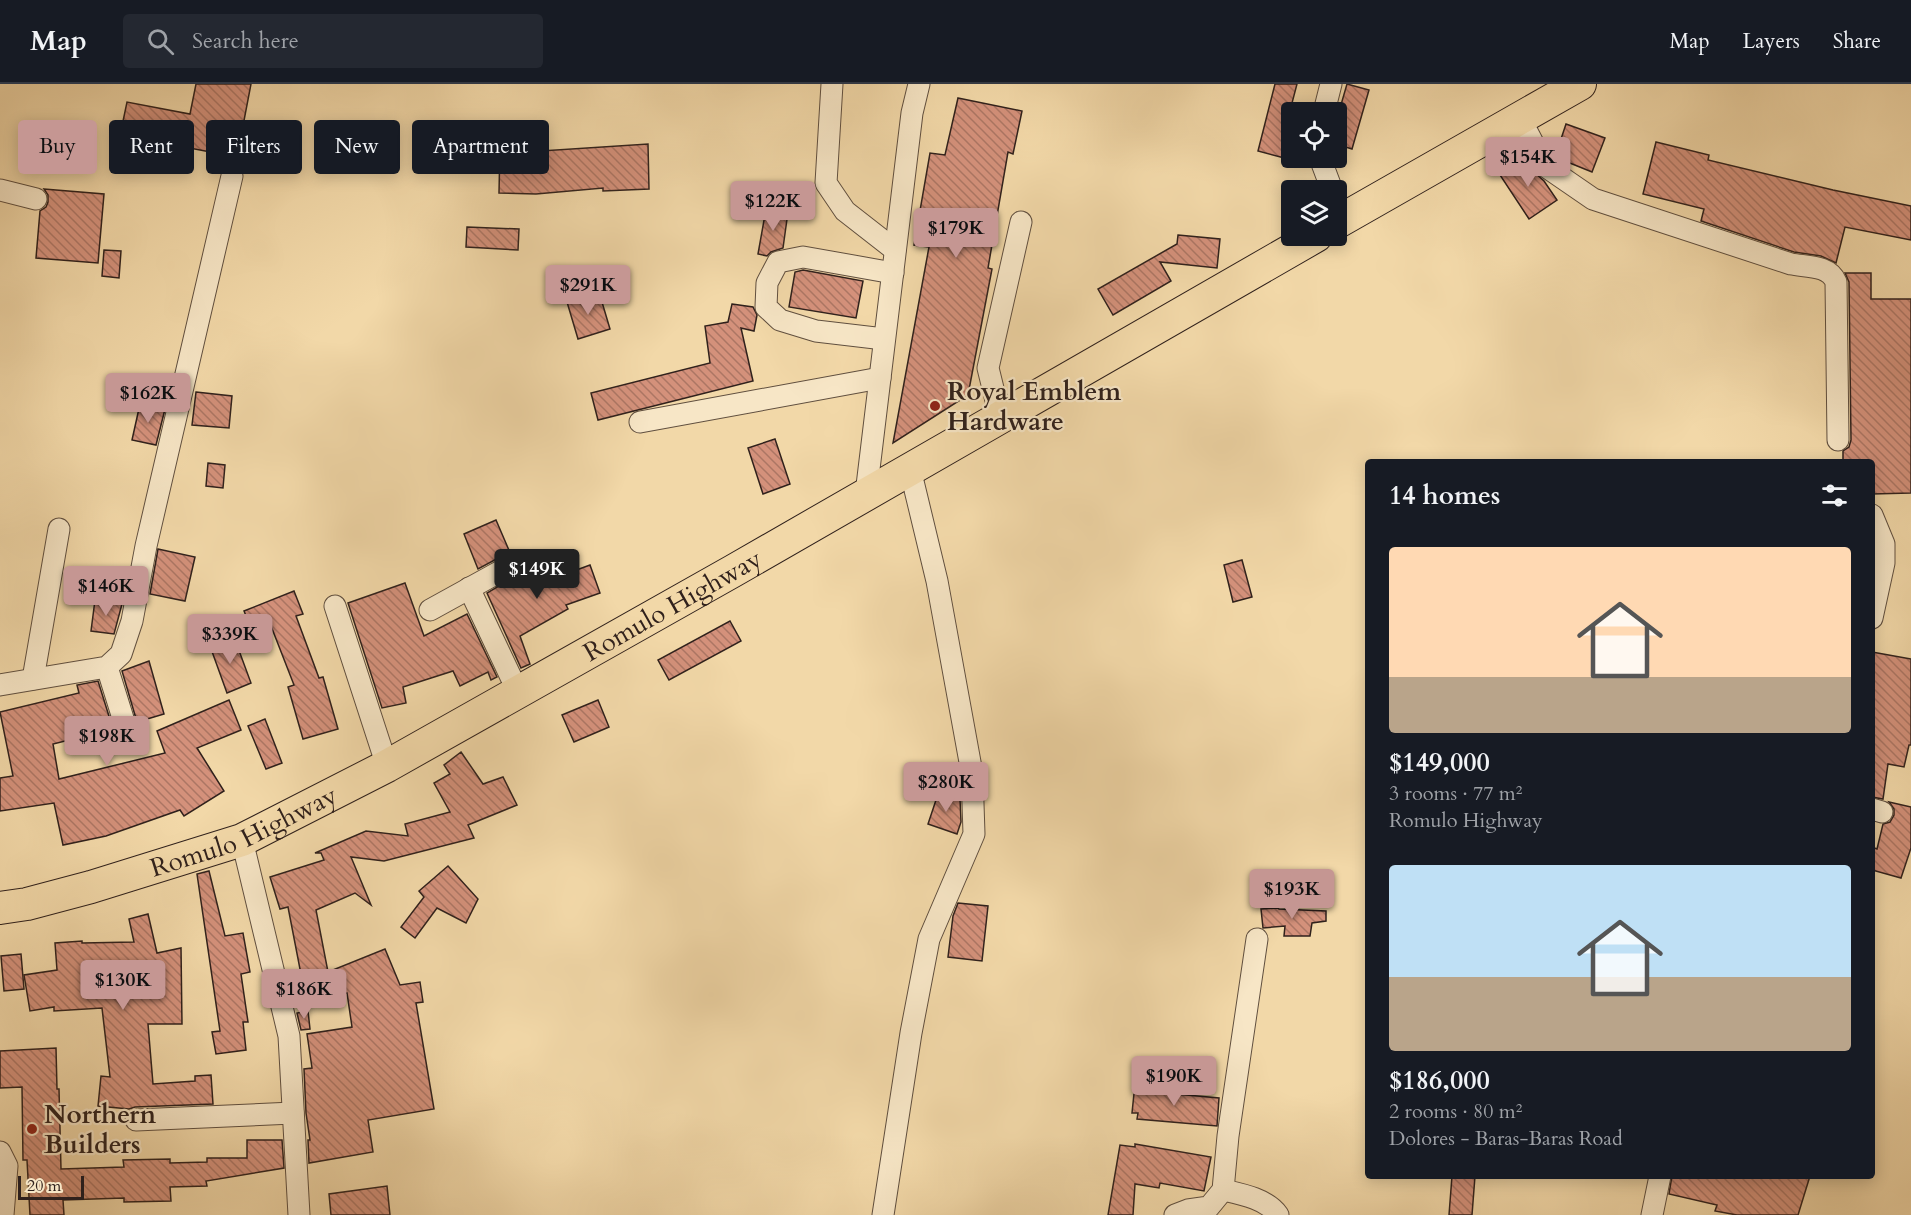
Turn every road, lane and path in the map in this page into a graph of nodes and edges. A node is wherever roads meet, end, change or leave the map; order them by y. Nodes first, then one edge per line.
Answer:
1 (832, 84) edge
2 (919, 84) edge
3 (1331, 84) edge
4 (1580, 84) edge
5 (1326, 102) edge
6 (1520, 118) junction
7 (232, 176) dead end
8 (0, 190) edge
9 (36, 199) dead end
10 (1347, 218) edge
11 (1021, 222) dead end
12 (1299, 246) edge
13 (896, 250) junction
14 (892, 273) junction
15 (884, 339) junction
16 (880, 378) junction
17 (1000, 417) junction
18 (640, 422) dead end
19 (1838, 440) dead end
20 (910, 469) junction
21 (866, 494) junction
22 (1875, 522) edge
23 (59, 529) dead end
24 (508, 567) dead end
25 (469, 588) junction
26 (1875, 604) edge
27 (335, 606) dead end
28 (430, 609) dead end
29 (107, 668) junction
30 (33, 679) junction
31 (0, 685) edge
32 (518, 692) junction
33 (126, 728) dead end
34 (387, 766) junction
35 (243, 840) junction
36 (0, 908) edge
37 (1257, 939) dead end
38 (293, 1113) junction
39 (136, 1120) dead end
40 (0, 1152) edge
41 (1659, 1179) edge
42 (1223, 1190) junction
43 (3, 1215) edge
44 (299, 1215) edge
45 (883, 1215) edge
46 (1175, 1215) edge
47 (1278, 1215) edge
48 (1652, 1215) edge

1 - 13 street
2 - 13 street
3 - 5 street
4 - 6 highway
6 - 10 highway
6 - 19 street
7 - 29 street
8 - 9 street
11 - 17 street
12 - 17 highway, Romulo Highway
13 - 14 street
14 - 15 street
14 - 15 street
15 - 16 street
16 - 18 street
16 - 21 street
17 - 20 highway, Romulo Highway
20 - 21 highway, Romulo Highway
20 - 45 street
21 - 32 highway, Romulo Highway
22 - 26 street
23 - 30 street
24 - 25 street
25 - 28 street
25 - 32 street
27 - 34 street
29 - 30 street
29 - 33 street
30 - 31 street
32 - 34 highway, Romulo Highway
34 - 35 highway, Romulo Highway
35 - 36 highway, Romulo Highway
35 - 38 street
37 - 42 street
38 - 39 street
38 - 44 street
40 - 43 street
41 - 48 street
42 - 46 street
42 - 47 street

